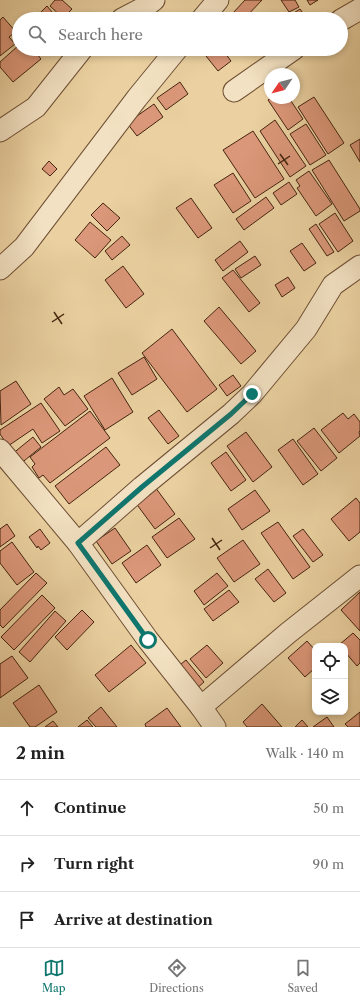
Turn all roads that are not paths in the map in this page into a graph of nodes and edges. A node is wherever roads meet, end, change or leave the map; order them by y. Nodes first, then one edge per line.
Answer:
1 (154, 0) edge
2 (218, 0) edge
3 (360, 10) edge
4 (135, 12) edge
5 (208, 12) edge
6 (348, 16) edge
7 (76, 56) edge
8 (171, 56) edge
9 (284, 56) edge
10 (234, 91) dead end
11 (0, 131) edge
12 (360, 266) edge
13 (0, 269) edge
14 (0, 450) edge
15 (78, 543) junction
16 (360, 576) edge
17 (206, 719) edge

1 - 4 street
2 - 5 street
3 - 6 street
7 - 11 street
8 - 13 street
9 - 10 street
12 - 15 street
14 - 15 street
15 - 17 street
16 - 17 street

